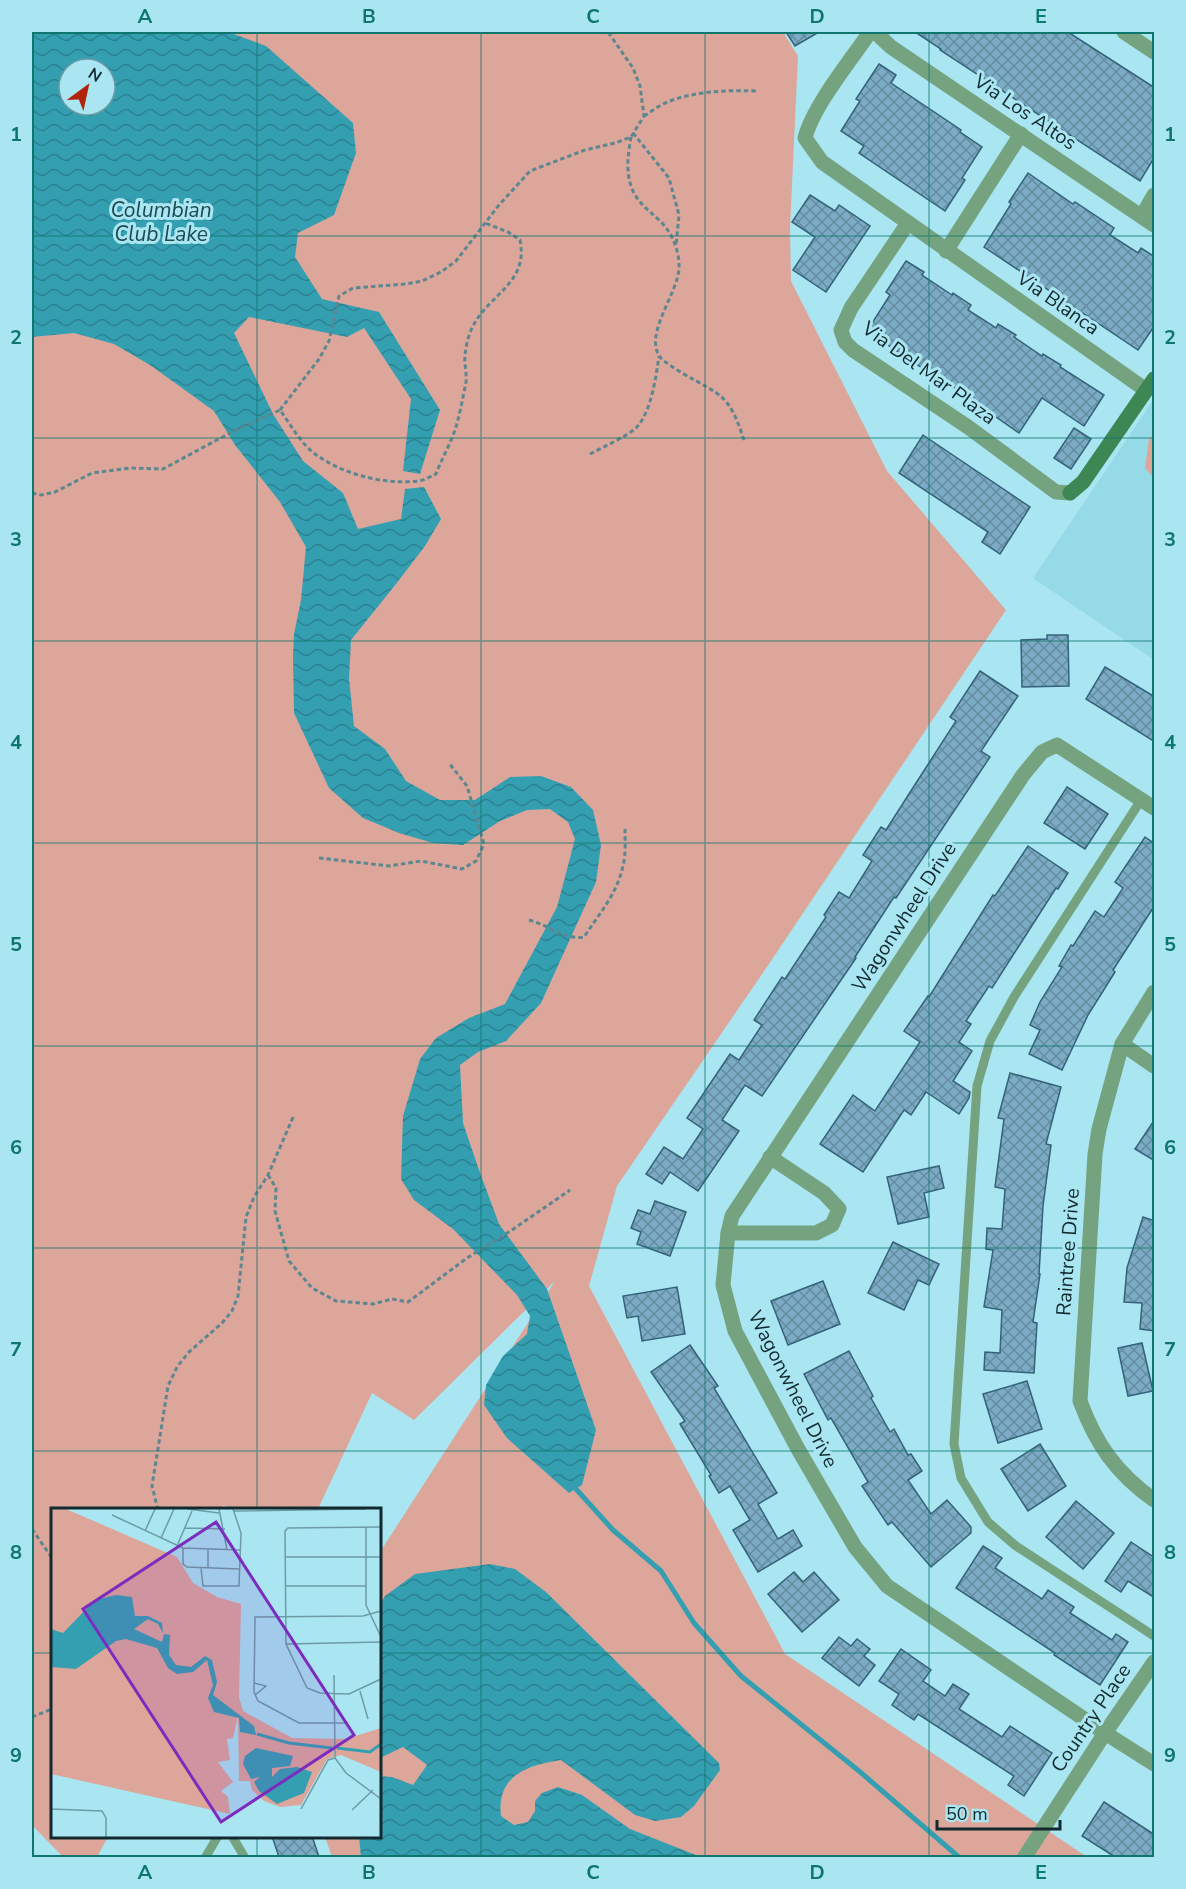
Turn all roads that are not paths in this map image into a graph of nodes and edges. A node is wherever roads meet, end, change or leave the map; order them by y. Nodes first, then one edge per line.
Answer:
1 (870, 32) edge
2 (875, 32) edge
3 (1124, 32) edge
4 (1155, 52) edge
5 (1021, 134) junction
6 (1155, 195) edge
7 (1142, 216) junction
8 (908, 223) junction
9 (1155, 225) edge
10 (946, 251) junction
11 (1150, 385) edge
12 (1141, 800) junction
13 (1155, 808) edge
14 (1155, 992) edge
15 (1122, 1044) junction
16 (1155, 1066) edge
17 (770, 1157) junction
18 (728, 1233) junction
19 (1155, 1500) edge
20 (1155, 1636) edge
21 (1155, 1662) edge
22 (1105, 1733) junction
23 (1155, 1764) edge
24 (217, 1838) edge
25 (232, 1838) edge
26 (205, 1857) edge
27 (245, 1857) edge
28 (1024, 1857) edge

1 - 8 street, Via Blanca
2 - 5 street, Via Los Altos
3 - 4 street
5 - 7 street, Via Los Altos
5 - 10 street
6 - 7 street
7 - 9 street, Via Los Altos
8 - 10 street, Via Blanca
8 - 11 street, Via Del Mar Plaza
10 - 11 street, Via Blanca
12 - 13 street
12 - 17 street, Wagonwheel Drive
12 - 20 lane
14 - 15 street, Raintree Drive
15 - 16 street
15 - 19 street, Raintree Drive
17 - 18 street, Wagonwheel Drive
17 - 18 street
18 - 22 street, Wagonwheel Drive
21 - 22 street, Country Place
22 - 23 street, Wagonwheel Drive
22 - 28 street, Country Place
24 - 26 lane
25 - 27 lane

